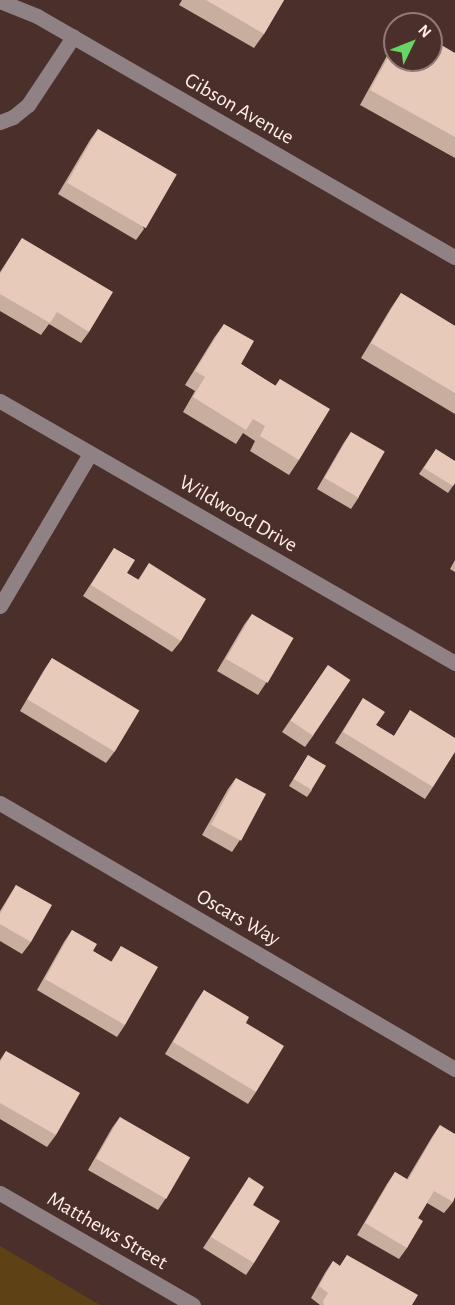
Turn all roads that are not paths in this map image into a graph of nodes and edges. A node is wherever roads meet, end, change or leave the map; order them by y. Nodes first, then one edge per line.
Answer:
1 (0, 1) edge
2 (73, 37) junction
3 (0, 122) edge
4 (455, 257) edge
5 (0, 401) edge
6 (90, 454) junction
7 (0, 606) edge
8 (455, 663) edge
9 (0, 803) edge
10 (455, 1069) edge
11 (0, 1193) edge
12 (193, 1305) edge

1 - 2 street, Gibson Avenue
2 - 3 street
2 - 4 street, Gibson Avenue
5 - 6 street, Wildwood Drive
6 - 7 street
6 - 8 street, Wildwood Drive
9 - 10 street, Oscars Way
11 - 12 street, Matthews Street

